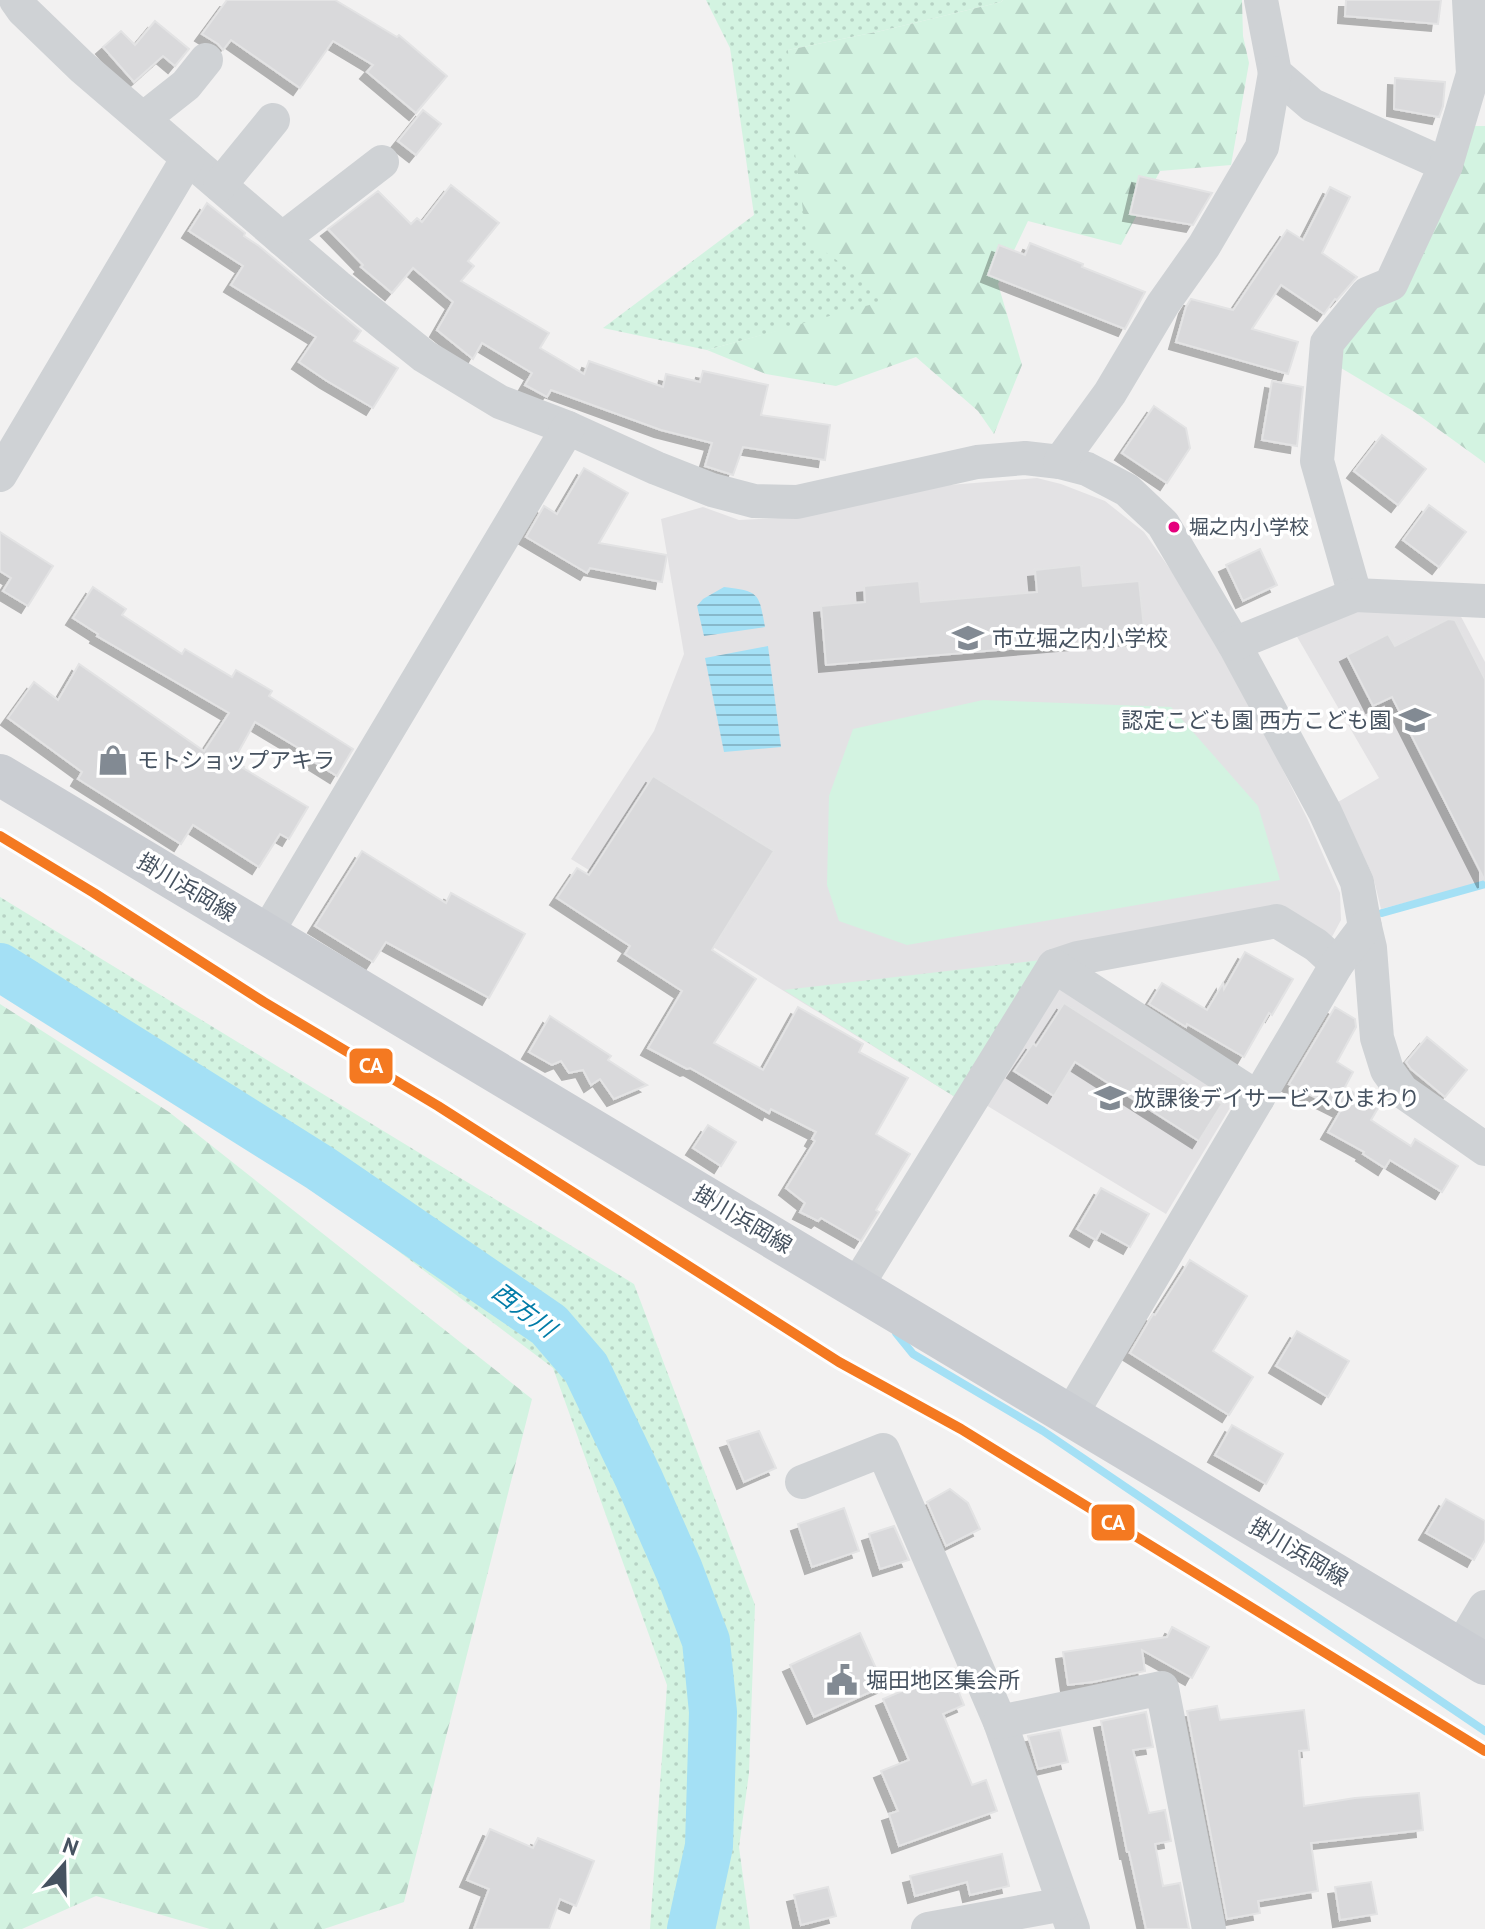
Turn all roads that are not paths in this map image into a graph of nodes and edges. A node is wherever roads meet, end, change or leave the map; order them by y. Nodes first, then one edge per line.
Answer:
1 (1261, 0) edge
2 (1469, 0) edge
3 (30, 5) edge
4 (206, 60) dead end
5 (1275, 73) junction
6 (143, 119) junction
7 (273, 120) dead end
8 (188, 158) junction
9 (382, 162) dead end
10 (1446, 165) junction
11 (220, 185) junction
12 (282, 239) junction
13 (568, 428) junction
14 (1060, 462) junction
15 (0, 475) edge
16 (1355, 595) junction
17 (1485, 601) edge
18 (1234, 644) junction
19 (0, 775) edge
20 (1365, 927) junction
21 (266, 934) junction
22 (1331, 959) junction
23 (1054, 966) junction
24 (1250, 1093) junction
25 (1485, 1149) edge
26 (856, 1287) junction
27 (1070, 1416) junction
28 (802, 1482) dead end
29 (1485, 1607) edge
30 (1472, 1656) edge
31 (1000, 1722) junction
32 (1069, 1916) edge
33 (928, 1929) edge
34 (1209, 1929) edge

1 - 5 street
2 - 10 street
3 - 6 street
4 - 6 street
5 - 10 street
5 - 14 street
6 - 8 street
7 - 11 street
8 - 11 street
8 - 15 street
9 - 12 street
10 - 16 street
11 - 12 street
12 - 13 street
13 - 14 street
13 - 21 street
14 - 18 street
16 - 17 street
16 - 18 street
18 - 20 street
19 - 21 main road, 掛川浜岡線
20 - 22 street
20 - 25 street
21 - 26 main road, 掛川浜岡線
22 - 23 street
22 - 24 street
23 - 24 street
23 - 26 street
24 - 27 street
26 - 27 main road, 掛川浜岡線
27 - 30 main road, 掛川浜岡線
28 - 31 street
29 - 30 street
31 - 32 street
31 - 34 street
32 - 33 street

